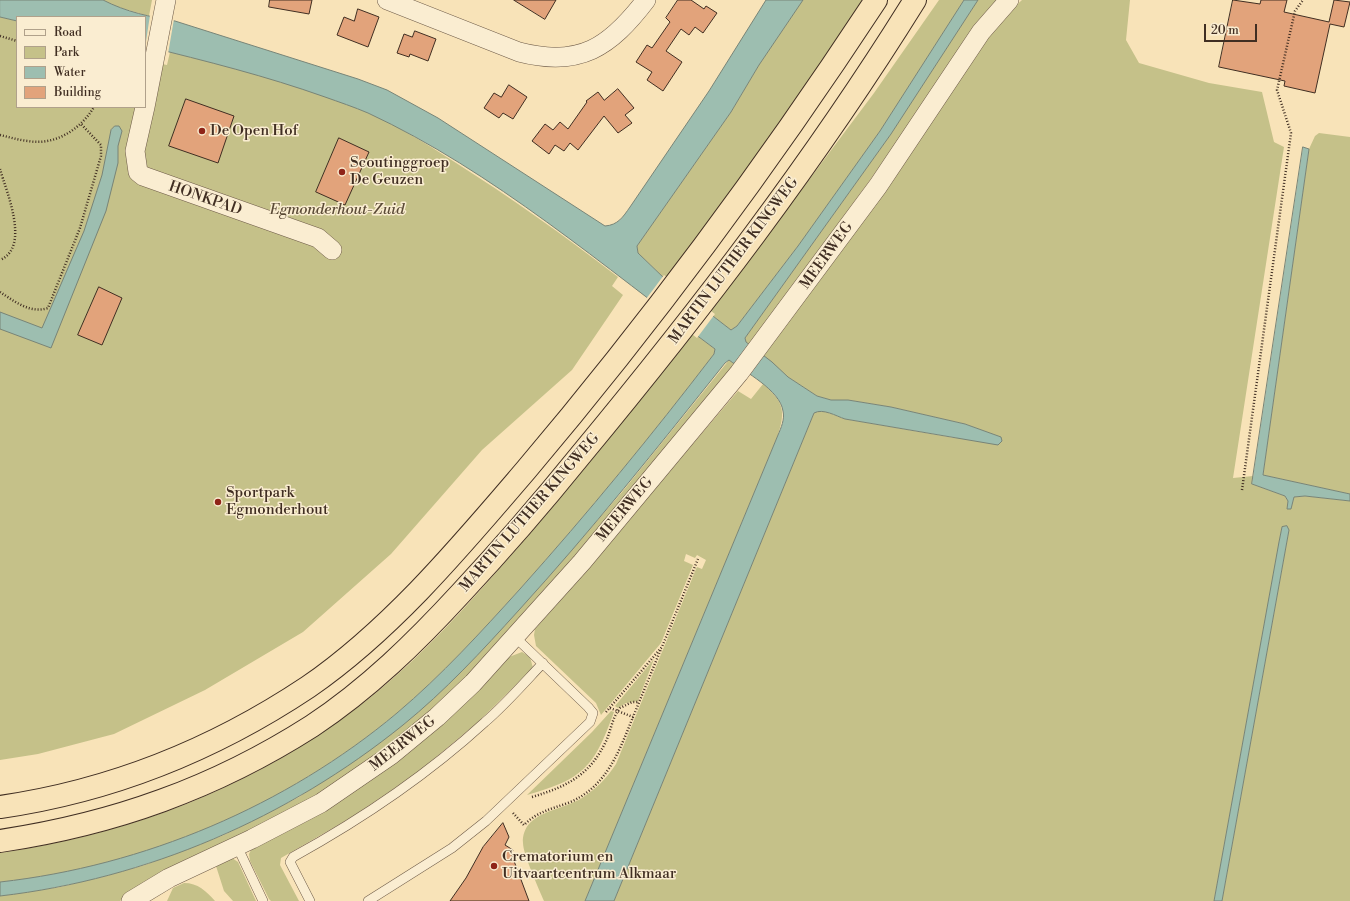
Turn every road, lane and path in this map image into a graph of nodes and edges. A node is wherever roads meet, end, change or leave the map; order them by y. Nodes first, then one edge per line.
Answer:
1 (387, 0) edge
2 (646, 0) edge
3 (876, 0) edge
4 (915, 0) edge
5 (1010, 0) edge
6 (1302, 0) edge
7 (165, 6) edge
8 (0, 36) edge
9 (16, 41) edge
10 (146, 102) edge
11 (93, 108) edge
12 (145, 108) edge
13 (81, 124) junction
14 (0, 134) edge
15 (0, 169) edge
16 (332, 250) dead end
17 (0, 260) edge
18 (0, 292) edge
19 (1242, 490) dead end
20 (698, 559) dead end
21 (515, 637) junction
22 (662, 647) junction
23 (543, 663) junction
24 (639, 702) junction
25 (610, 708) junction
26 (618, 711) junction
27 (605, 713) dead end
28 (634, 717) junction
29 (506, 806) junction
30 (0, 807) edge
31 (0, 841) edge
32 (237, 846) junction
33 (142, 898) edge
34 (263, 901) edge
35 (310, 901) edge
36 (368, 901) edge

1 - 2 street
3 - 30 highway, MARTIN LUTHER KINGWEG
4 - 31 highway, MARTIN LUTHER KINGWEG
5 - 21 street, MEERWEG
6 - 19 path
7 - 10 street, HONKPAD
8 - 9 path
11 - 13 path
12 - 16 street, HONKPAD
13 - 14 path
13 - 18 path
15 - 17 path
20 - 22 path
21 - 23 lane
21 - 32 street, MEERWEG
22 - 24 path
22 - 25 path
23 - 29 lane
23 - 35 lane
24 - 26 path
24 - 28 path
25 - 26 path
25 - 27 path
26 - 28 path
26 - 29 path
28 - 29 path
29 - 36 lane
32 - 33 street, MEERWEG
32 - 34 lane

